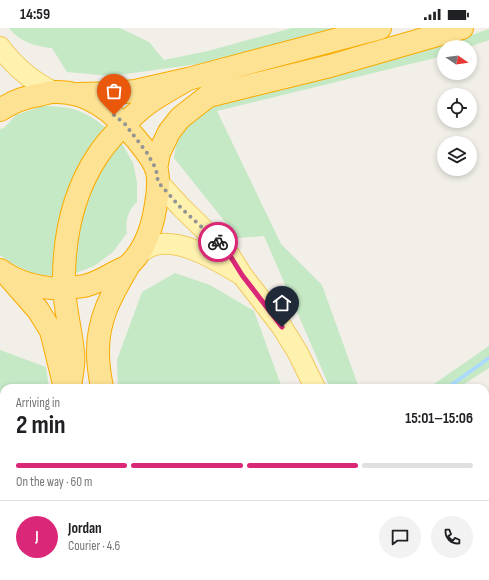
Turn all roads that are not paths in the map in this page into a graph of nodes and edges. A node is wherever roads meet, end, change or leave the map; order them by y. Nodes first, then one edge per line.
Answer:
1 (380, 28) edge
2 (462, 28) edge
3 (0, 47) edge
4 (188, 79) junction
5 (54, 92) junction
6 (77, 94) junction
7 (0, 110) edge
8 (125, 124) junction
9 (157, 176) junction
10 (134, 259) junction
11 (4, 273) edge
12 (242, 275) junction
13 (64, 289) junction
14 (64, 384) edge
15 (70, 384) edge
16 (102, 384) edge
17 (312, 384) edge

1 - 4 highway
2 - 9 highway
3 - 5 main road
4 - 6 highway
4 - 8 highway
5 - 6 highway
5 - 7 highway
6 - 8 highway
8 - 9 highway
8 - 13 highway
9 - 10 highway
9 - 12 main road
10 - 12 main road
10 - 13 highway
10 - 16 highway
11 - 13 highway
11 - 14 highway
12 - 17 main road
13 - 15 highway

